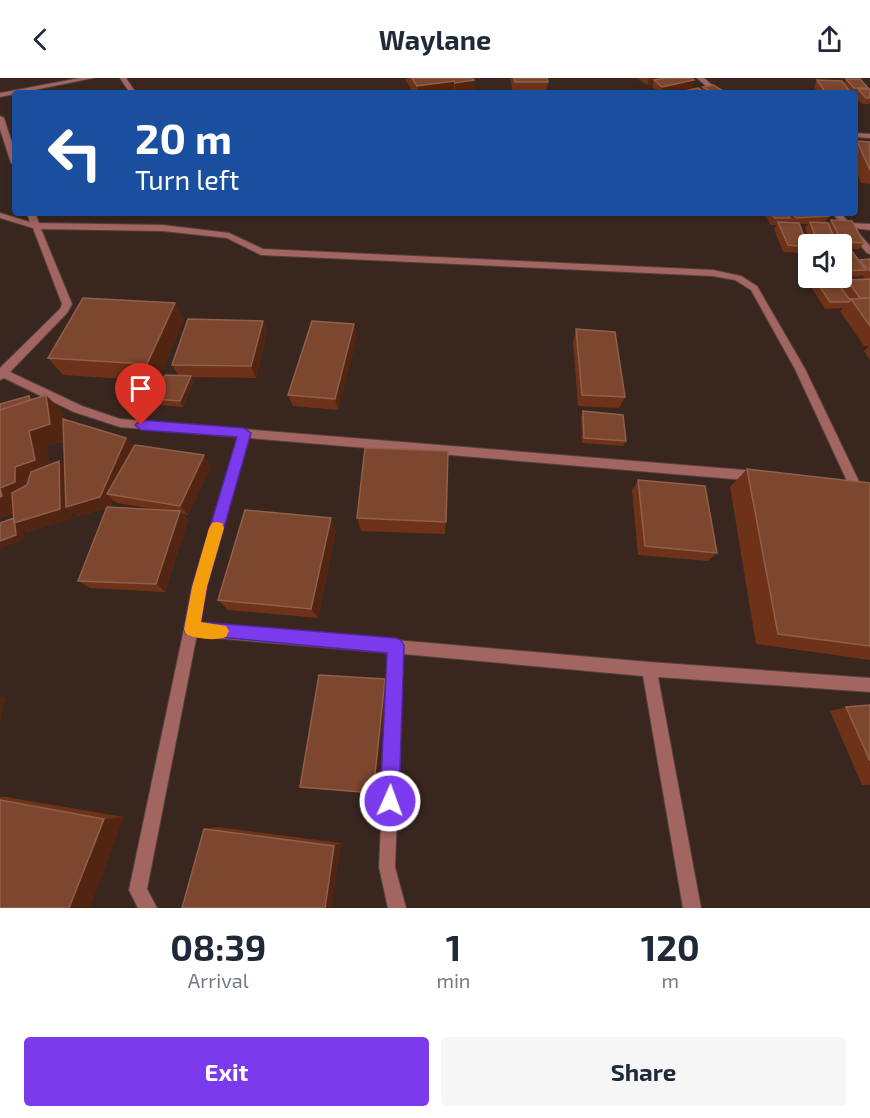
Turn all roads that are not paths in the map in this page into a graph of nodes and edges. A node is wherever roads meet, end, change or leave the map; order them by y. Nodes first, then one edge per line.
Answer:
1 (90, 78) edge
2 (700, 78) edge
3 (26, 90) edge
4 (714, 90) edge
5 (0, 118) edge
6 (12, 155) edge
7 (0, 215) edge
8 (32, 216) edge
9 (838, 216) edge
10 (846, 225) junction
11 (35, 226) junction
12 (870, 227) edge
13 (870, 251) edge
14 (1, 374) edge
15 (244, 433) junction
16 (766, 476) edge
17 (837, 482) edge
18 (191, 629) junction
19 (396, 646) junction
20 (649, 669) junction
21 (870, 685) edge
22 (148, 908) edge
23 (397, 908) edge
24 (692, 908) edge

1 - 3 street
2 - 4 street
5 - 6 street
7 - 11 street
8 - 11 street
9 - 10 street
10 - 12 street
10 - 13 street
11 - 14 street
11 - 17 street
14 - 15 street
15 - 16 street
15 - 18 street
18 - 19 street
18 - 22 street
19 - 20 street
19 - 23 street
20 - 21 street
20 - 24 street

